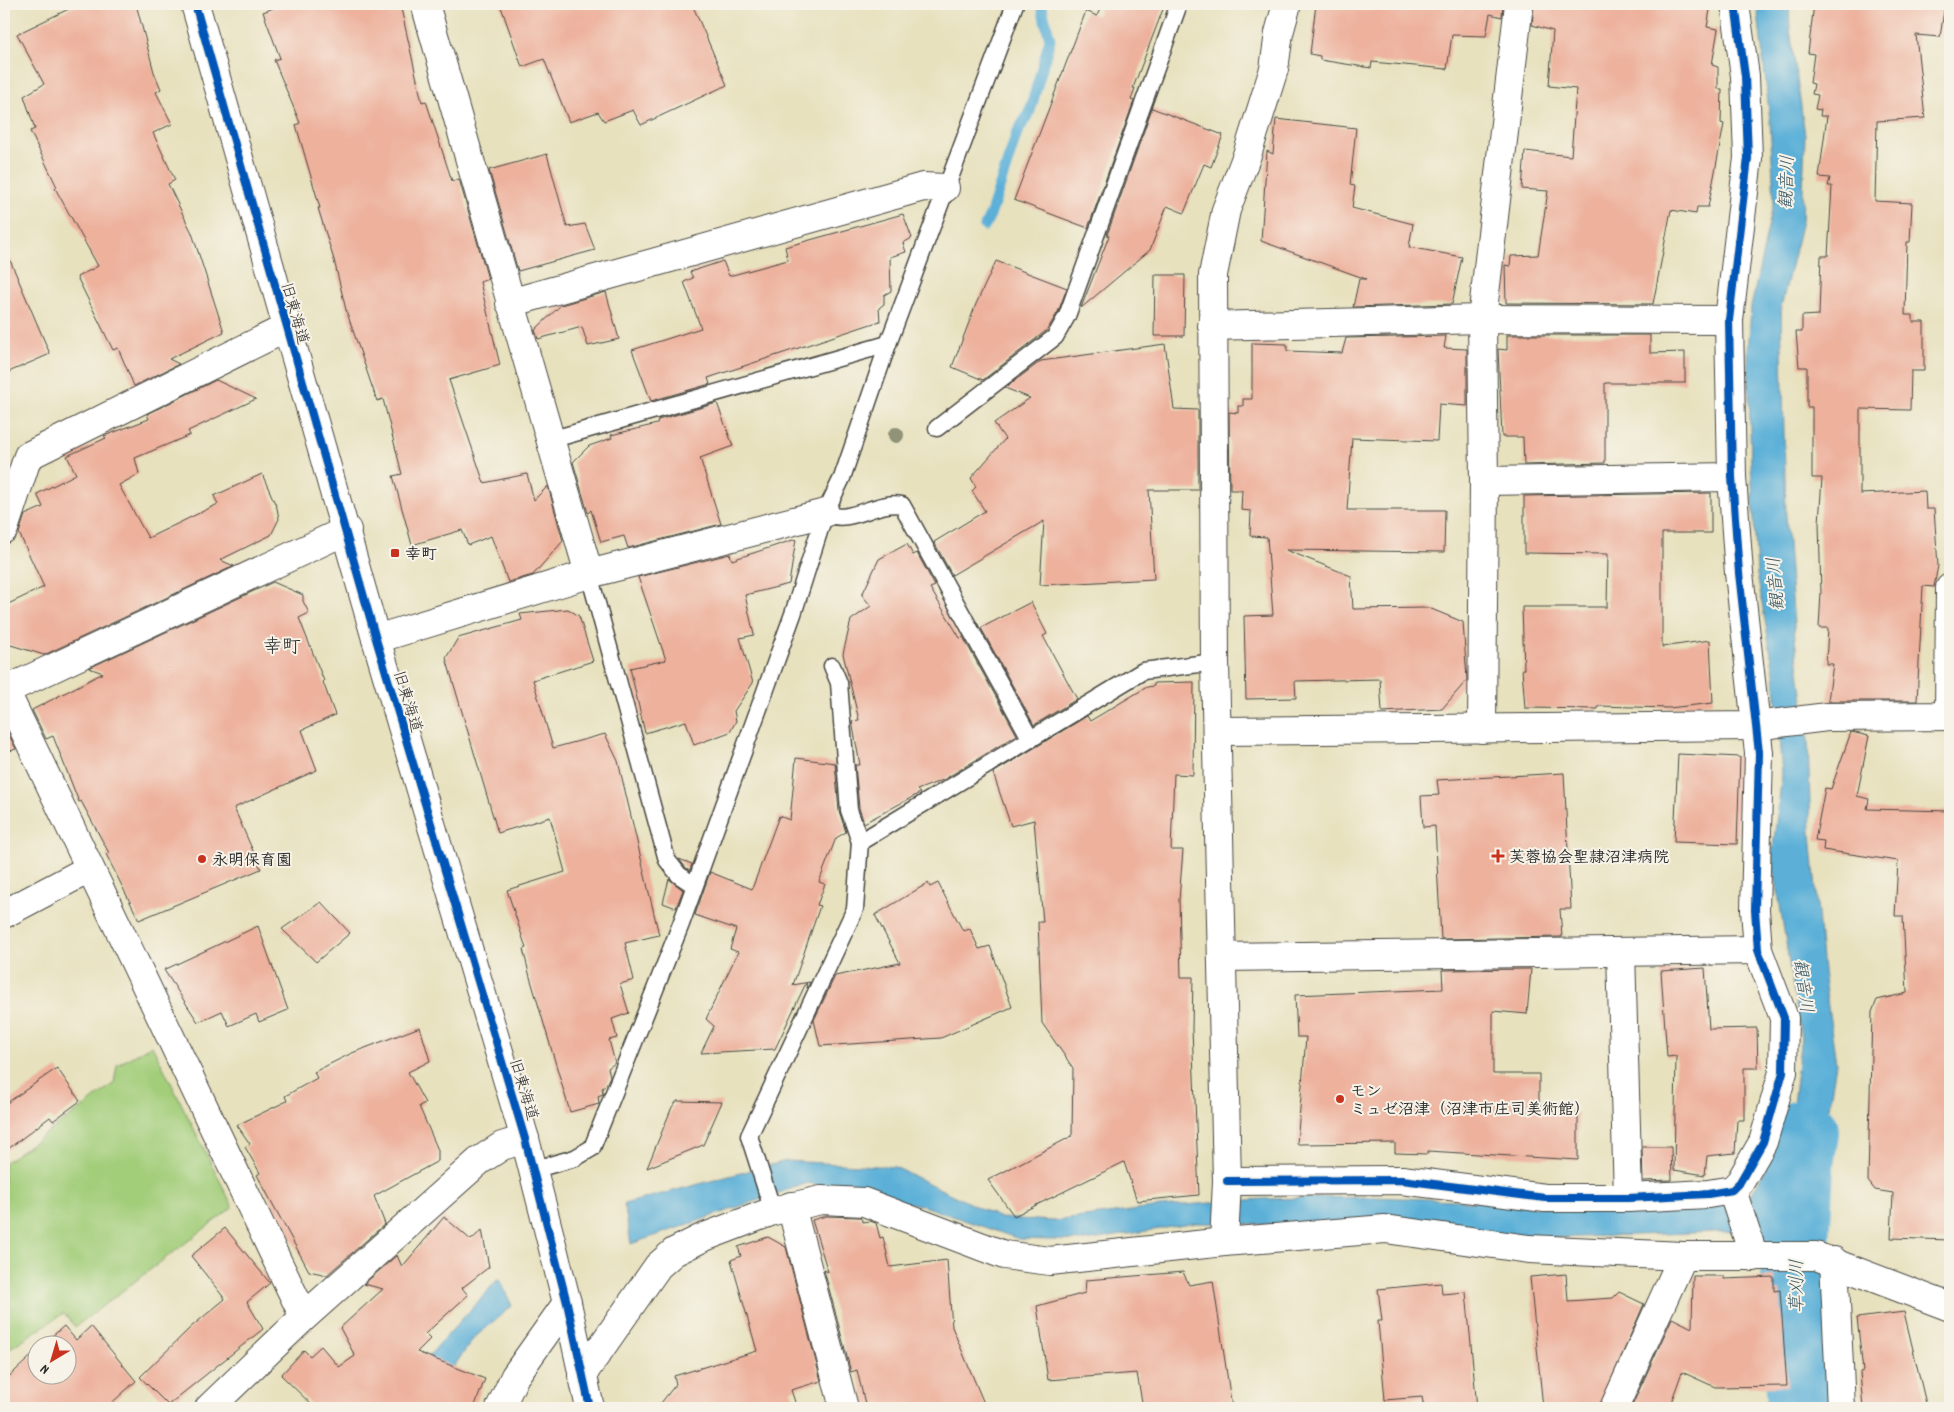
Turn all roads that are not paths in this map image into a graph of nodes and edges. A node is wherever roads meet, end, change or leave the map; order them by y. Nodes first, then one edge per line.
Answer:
1 (195, 4) edge
2 (425, 4) edge
3 (1015, 4) edge
4 (1179, 4) edge
5 (1288, 4) edge
6 (1519, 4) edge
7 (1735, 4) edge
8 (944, 188) junction
9 (510, 303) junction
10 (1482, 319) junction
11 (1729, 320) junction
12 (1212, 326) junction
13 (286, 328) junction
14 (888, 344) junction
15 (937, 428) dead end
16 (550, 440) junction
17 (1732, 477) junction
18 (1484, 481) junction
19 (825, 513) junction
20 (4, 529) edge
21 (346, 530) junction
22 (588, 574) junction
23 (1950, 588) edge
24 (376, 639) junction
25 (1215, 662) junction
26 (832, 666) dead end
27 (4, 690) edge
28 (1755, 726) junction
29 (1482, 729) junction
30 (1217, 731) junction
31 (1030, 738) junction
32 (860, 842) junction
33 (89, 869) junction
34 (694, 885) junction
35 (4, 914) edge
36 (1758, 950) junction
37 (1622, 952) junction
38 (1222, 957) junction
39 (525, 1139) junction
40 (532, 1170) junction
41 (1227, 1181) junction
42 (1732, 1190) junction
43 (1628, 1198) junction
44 (778, 1206) junction
45 (1224, 1242) junction
46 (1682, 1256) junction
47 (1754, 1257) junction
48 (1834, 1261) junction
49 (567, 1303) junction
50 (1950, 1307) edge
51 (304, 1317) junction
52 (582, 1375) junction
53 (209, 1408) edge
54 (500, 1408) edge
55 (590, 1408) edge
56 (844, 1408) edge
57 (1614, 1408) edge
58 (1841, 1408) edge

1 - 13 street, 旧東海道
2 - 9 street
3 - 8 lane
4 - 15 lane
5 - 12 street
6 - 10 street
7 - 11 street
8 - 9 street
8 - 14 lane
9 - 16 street
10 - 11 street
10 - 12 street
10 - 18 street
11 - 17 street
12 - 25 street
13 - 20 street
13 - 21 street, 旧東海道
14 - 16 lane
14 - 19 lane
16 - 22 street
17 - 18 street
17 - 28 street
18 - 29 street
19 - 22 street
19 - 31 lane
19 - 34 lane
21 - 24 street, 旧東海道
21 - 27 street
22 - 24 street
22 - 34 lane
23 - 28 street
24 - 39 street, 旧東海道
25 - 30 street
25 - 31 lane
26 - 32 lane
27 - 33 street
28 - 29 street
28 - 36 street
29 - 30 street
30 - 38 street
31 - 32 lane
32 - 44 lane
33 - 35 street
33 - 51 street
34 - 40 lane
36 - 37 street
36 - 42 street
37 - 38 street
37 - 43 street
38 - 41 street
39 - 40 street, 旧東海道
39 - 51 street
40 - 49 street, 旧東海道
41 - 43 street
41 - 45 street
42 - 43 street
42 - 47 street
44 - 45 street
44 - 52 street
44 - 56 street
45 - 46 street
46 - 47 street
46 - 57 street
47 - 48 street
48 - 50 street
48 - 58 street
49 - 52 street, 旧東海道
49 - 54 street
51 - 53 street
52 - 55 street, 旧東海道

